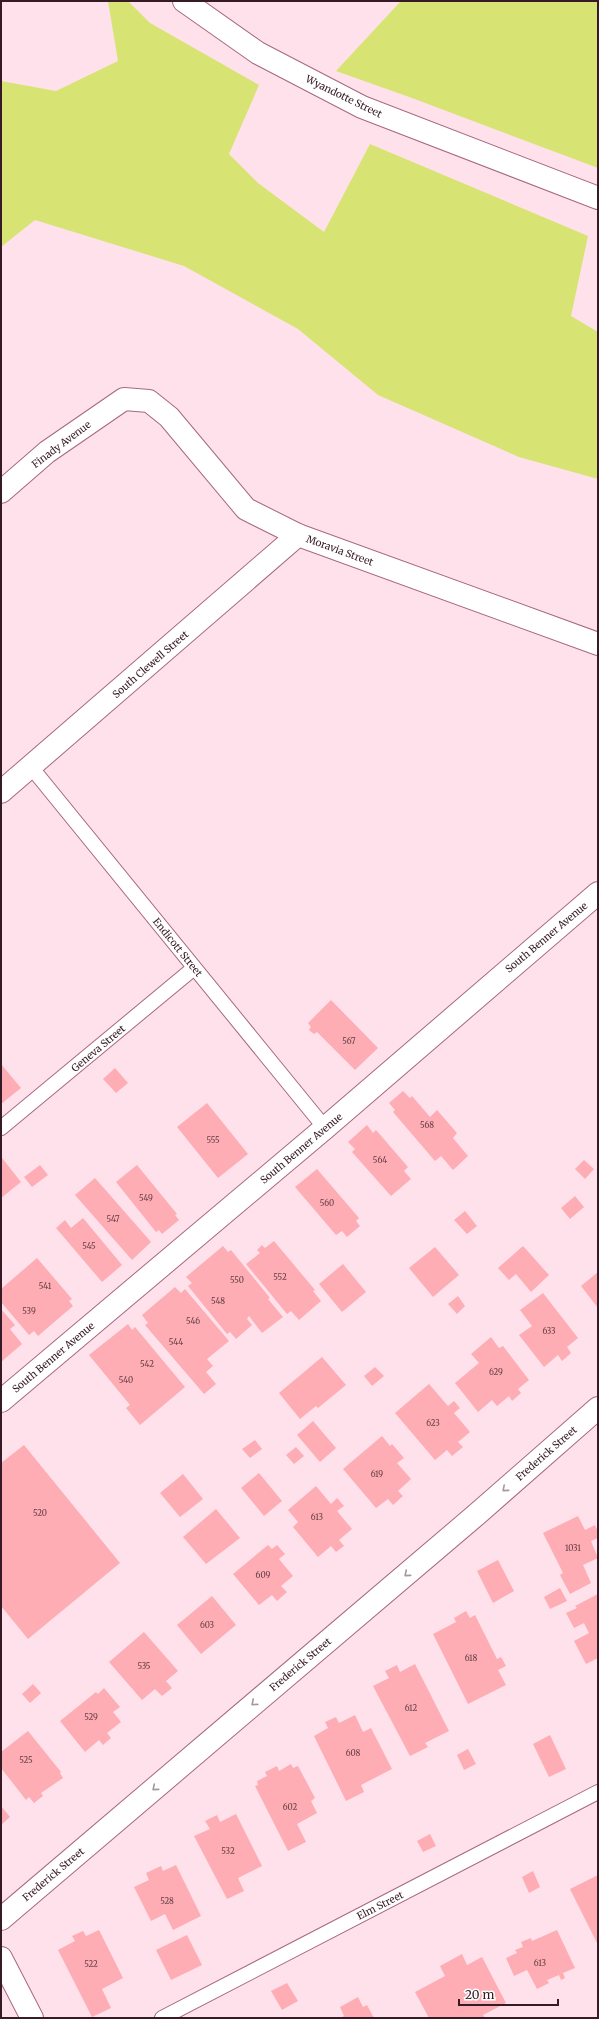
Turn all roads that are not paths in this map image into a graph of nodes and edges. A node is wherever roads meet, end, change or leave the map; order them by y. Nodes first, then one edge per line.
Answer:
1 (184, 1) edge
2 (598, 198) edge
3 (124, 399) joint
4 (1, 492) edge
5 (298, 535) junction
6 (598, 644) edge
7 (31, 767) junction
8 (1, 792) edge
9 (598, 893) edge
10 (194, 968) junction
11 (1, 1128) edge
12 (325, 1128) junction
13 (1, 1401) edge
14 (598, 1408) edge
15 (598, 1792) edge
16 (1, 1919) edge
17 (1, 1958) edge
18 (32, 2018) edge
19 (162, 2018) edge

1 - 2 street, Wyandotte Street
3 - 4 street, Finady Avenue
3 - 5 street, Moravia Street
5 - 6 street, Moravia Street
5 - 7 street, South Clewell Street
7 - 8 street, South Clewell Street
7 - 10 lane, Endicott Street
9 - 12 street, South Benner Avenue
10 - 11 lane, Geneva Street
10 - 12 lane, Endicott Street
12 - 13 street, South Benner Avenue
14 -> 16 street, Frederick Street
15 - 19 lane, Elm Street
17 - 18 street

